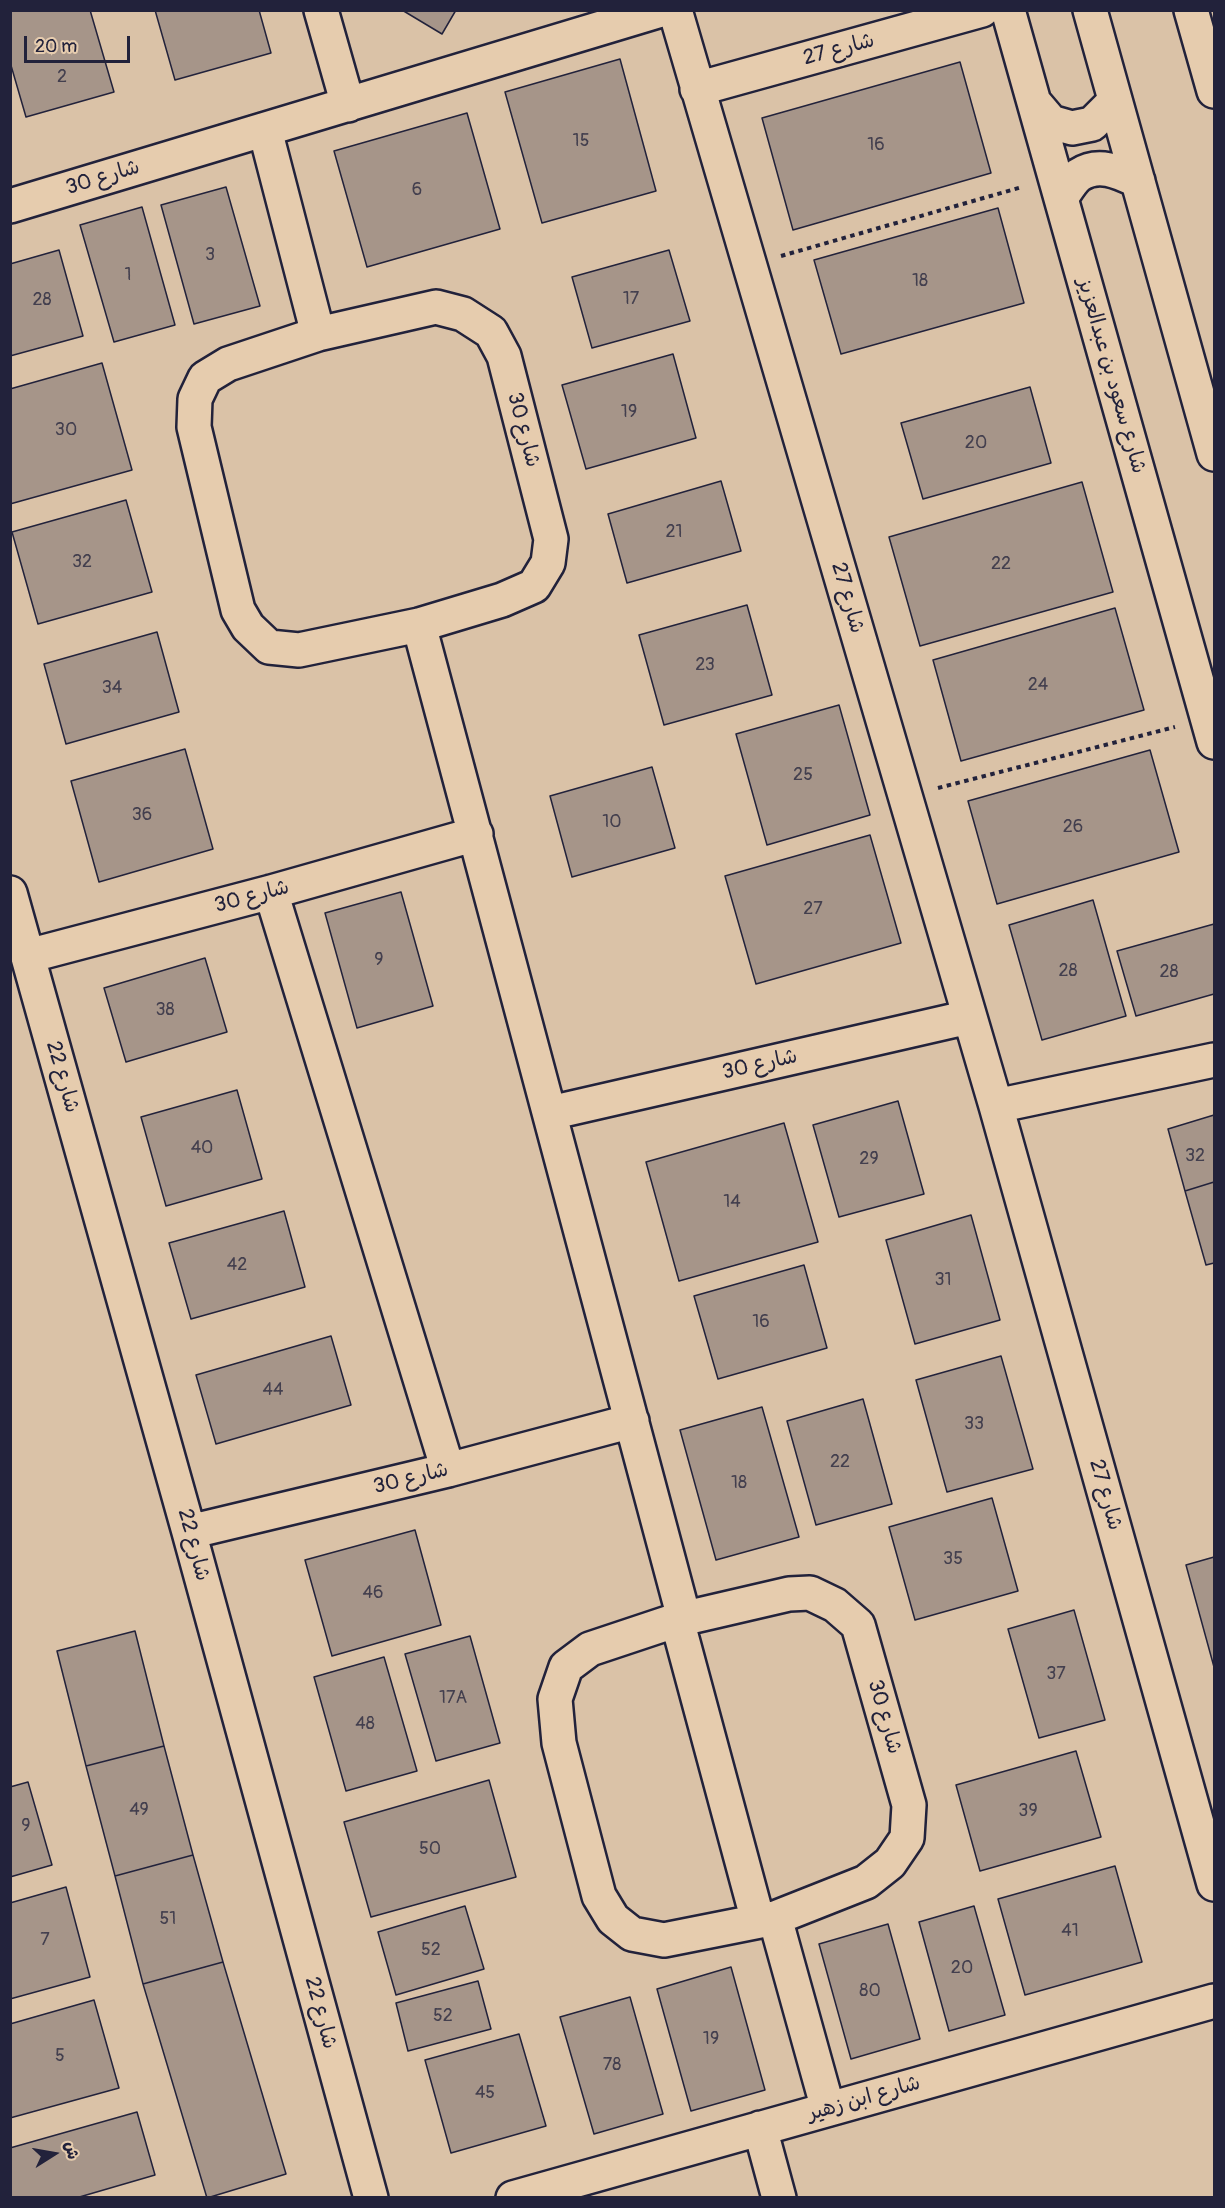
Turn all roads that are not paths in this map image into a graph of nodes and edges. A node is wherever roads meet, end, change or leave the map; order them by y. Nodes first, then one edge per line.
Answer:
1 (321, 10) edge
2 (662, 10) edge
3 (675, 10) edge
4 (982, 10) edge
5 (1008, 10) edge
6 (1090, 10) edge
7 (1191, 10) edge
8 (697, 88) junction
9 (1215, 91) edge
10 (1116, 101) junction
11 (1034, 102) junction
12 (348, 105) junction
13 (266, 130) junction
14 (1138, 181) junction
15 (1058, 188) junction
16 (10, 206) edge
17 (318, 334) junction
18 (1215, 454) edge
19 (419, 625) junction
20 (1211, 730) edge
21 (476, 834) junction
22 (271, 892) junction
23 (10, 893) edge
24 (28, 956) junction
25 (969, 1017) junction
26 (1215, 1060) edge
27 (996, 1106) junction
28 (550, 1113) junction
29 (632, 1421) junction
30 (448, 1470) junction
31 (189, 1532) junction
32 (680, 1619) junction
33 (1215, 1884) edge
34 (767, 1919) junction
35 (1215, 2001) edge
36 (828, 2109) junction
37 (760, 2128) junction
38 (370, 2198) edge
39 (513, 2198) edge
40 (779, 2198) edge

1 - 12 street
2 - 12 street, شارع 30
3 - 8 street, شارع 27
4 - 8 street, شارع 27
5 - 11 street, شارع سعود بن عبدالعزيز
6 - 10 street
7 - 9 street
8 - 25 street, شارع 27
10 - 11 street
10 - 14 street
11 - 15 street, شارع سعود بن عبدالعزيز
12 - 13 street, شارع 30
13 - 16 street, شارع 30
13 - 17 street
14 - 15 street
14 - 18 street
15 - 20 street, شارع سعود بن عبدالعزيز
17 - 19 street, شارع 30
17 - 19 street, شارع 30
19 - 21 street
21 - 22 street, شارع 30
21 - 28 street
22 - 24 street, شارع 30
22 - 30 street
23 - 24 street, شارع 22
24 - 31 street, شارع 22
25 - 27 street, شارع 27
25 - 28 street, شارع 30
26 - 27 street
27 - 33 street, شارع 27
28 - 29 street
29 - 30 street, شارع 30
29 - 32 street
30 - 31 street, شارع 30
31 - 38 street, شارع 22
32 - 34 street
32 - 34 street, شارع 30
32 - 34 street, شارع 30
34 - 36 street
35 - 36 street, شارع ابن زهير
36 - 37 street, شارع ابن زهير
37 - 39 street, شارع ابن زهير
37 - 40 street

